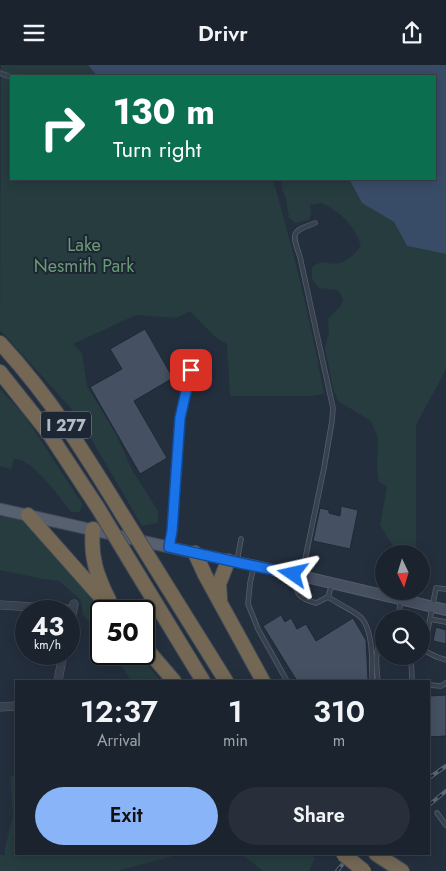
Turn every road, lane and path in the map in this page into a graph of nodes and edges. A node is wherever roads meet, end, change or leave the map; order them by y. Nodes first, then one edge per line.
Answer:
1 (315, 223) dead end
2 (0, 343) edge
3 (191, 370) dead end
4 (0, 372) edge
5 (0, 509) edge
6 (28, 515) junction
7 (93, 529) junction
8 (241, 539) dead end
9 (169, 547) junction
10 (195, 553) junction
11 (232, 562) junction
12 (254, 566) junction
13 (297, 575) junction
14 (332, 584) junction
15 (446, 589) edge
16 (375, 594) edge
17 (328, 597) junction
18 (104, 600) edge
19 (109, 600) edge
20 (400, 600) joint
21 (0, 605) edge
22 (15, 606) edge
23 (432, 607) junction
24 (223, 609) junction
25 (399, 610) edge
26 (446, 610) edge
27 (430, 619) joint
28 (446, 622) edge
29 (430, 654) edge
30 (155, 659) edge
31 (446, 659) edge
32 (61, 665) edge
33 (377, 665) edge
34 (411, 665) edge
35 (58, 680) edge
36 (173, 680) edge
37 (202, 680) edge
38 (225, 680) edge
39 (262, 680) edge
40 (287, 680) edge
41 (372, 680) edge
42 (378, 680) edge
43 (412, 680) edge
44 (446, 683) edge
45 (430, 685) edge
46 (15, 706) edge
47 (0, 707) edge
48 (437, 813) dead end
49 (446, 825) edge
50 (344, 855) edge
51 (381, 857) edge
52 (364, 871) edge
53 (402, 871) edge

1 - 13 lane
2 - 38 highway, I 277, bridge
3 - 9 lane
4 - 37 highway, I 277, bridge
5 - 6 main road
6 - 7 main road
6 - 18 highway
7 - 9 main road
7 - 19 highway
8 - 11 lane
9 - 10 main road
10 - 11 main road
10 - 24 highway
11 - 12 main road
11 - 24 highway
12 - 13 main road
12 - 40 lane
13 - 14 main road
13 - 17 lane
14 - 16 main road
14 - 17 lane
15 - 23 lane
17 - 41 lane
20 - 23 main road
20 - 25 lane
21 - 22 street
23 - 26 main road
23 - 27 lane
24 - 39 highway
27 - 28 lane
29 - 31 lane
30 - 36 highway
32 - 35 street
33 - 42 lane
34 - 43 lane
44 - 45 lane
46 - 47 street
48 - 49 lane
50 - 52 highway, bridge
51 - 53 highway

